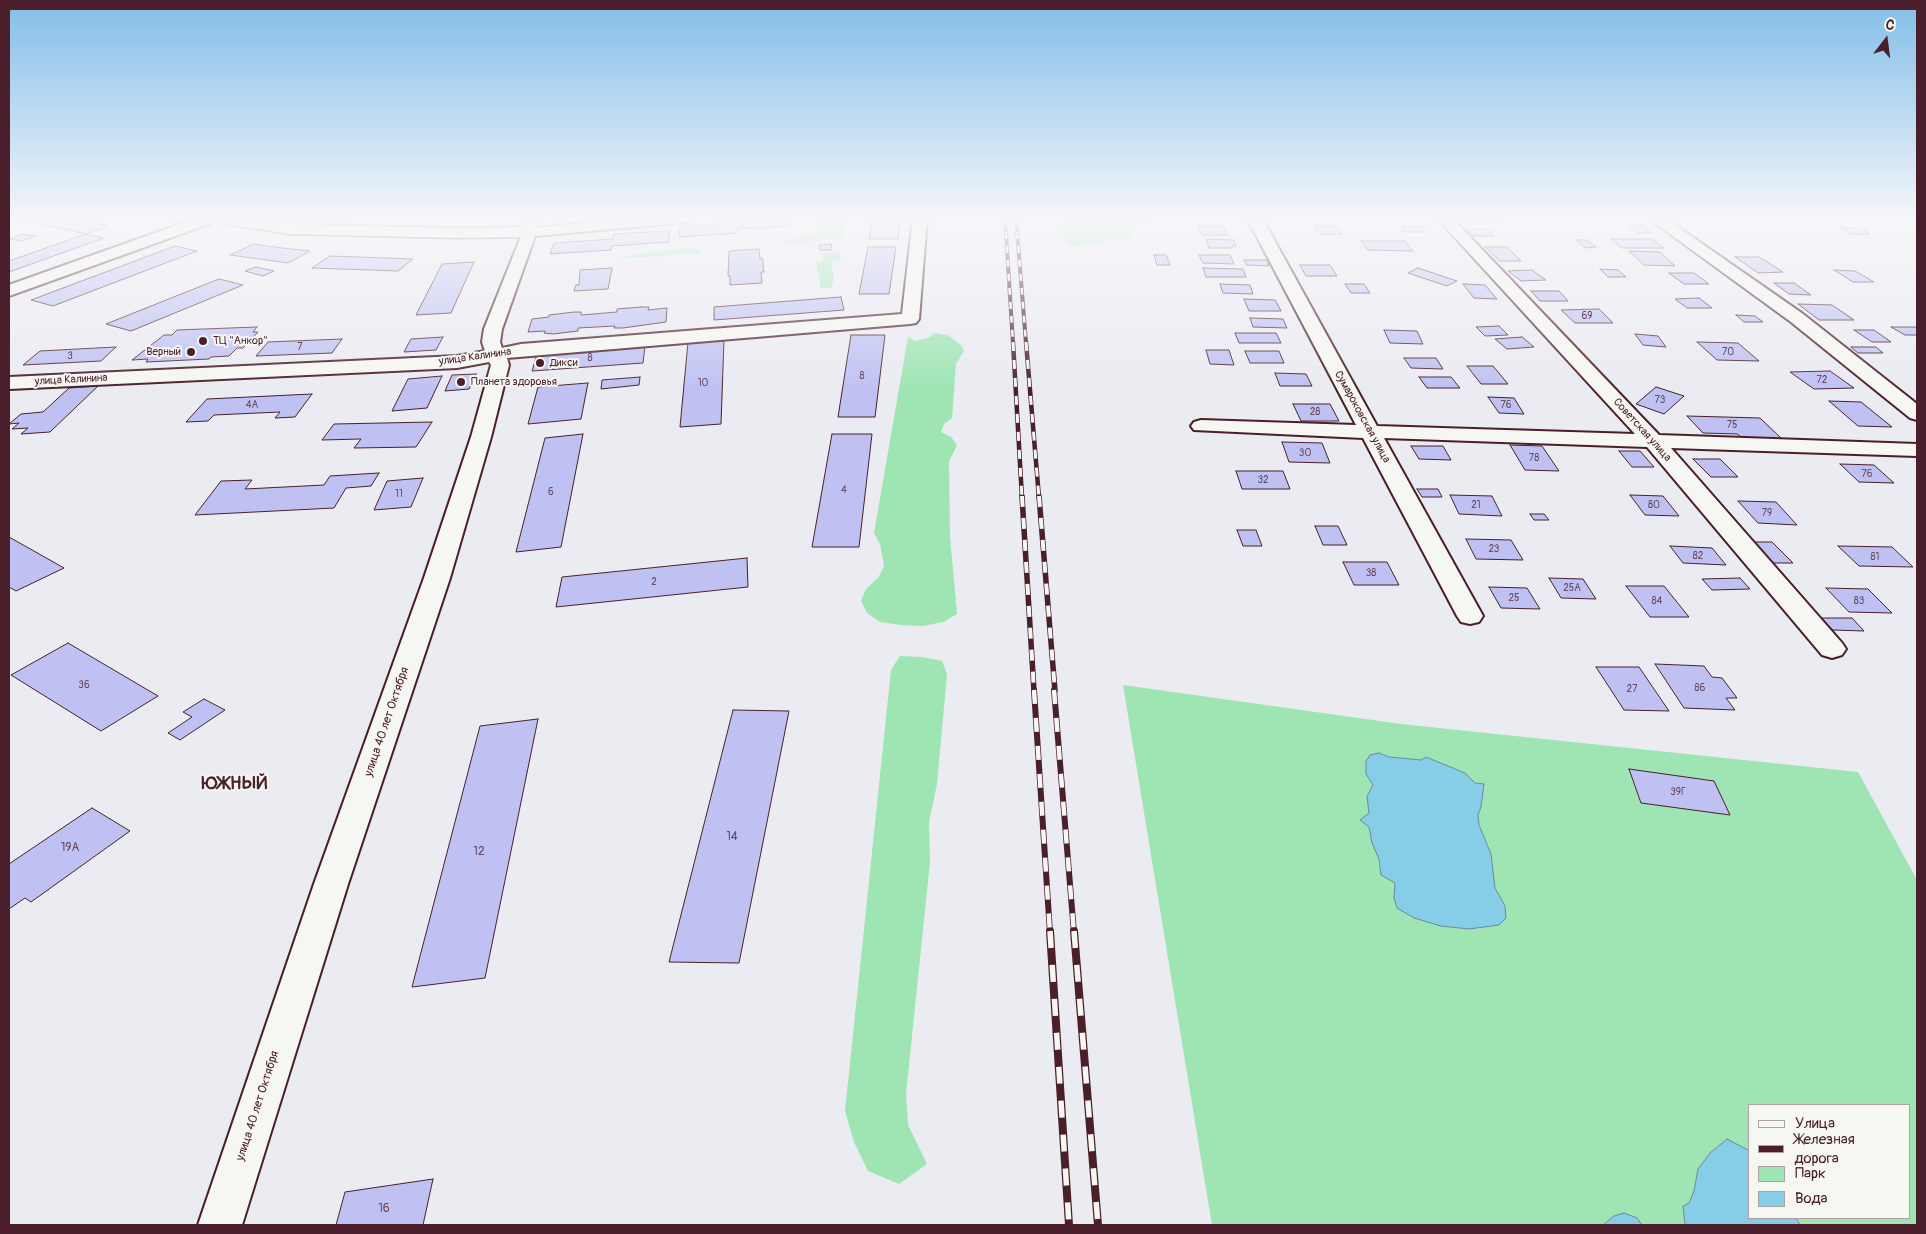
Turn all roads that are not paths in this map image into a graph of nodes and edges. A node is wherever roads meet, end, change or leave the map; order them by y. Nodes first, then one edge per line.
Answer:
1 (52, 276) edge
2 (513, 276) edge
3 (914, 276) edge
4 (1285, 276) edge
5 (1498, 276) edge
6 (1737, 276) edge
7 (9, 291) edge
8 (497, 355) junction
9 (9, 382) edge
10 (1917, 414) edge
11 (1201, 426) dead end
12 (1370, 432) junction
13 (1653, 441) junction
14 (1917, 450) edge
15 (1470, 616) dead end
16 (1832, 649) dead end
17 (220, 1225) edge

1 - 7 street
2 - 8 street, улица 40 лет Октября
3 - 8 street, улица Калинина
4 - 12 street, Сумароковская улица
5 - 13 street, Советская улица
6 - 10 street
8 - 9 street, улица Калинина
8 - 17 street, улица 40 лет Октября
11 - 12 street
12 - 13 street
12 - 15 street, Сумароковская улица
13 - 14 street
13 - 16 street, Советская улица

